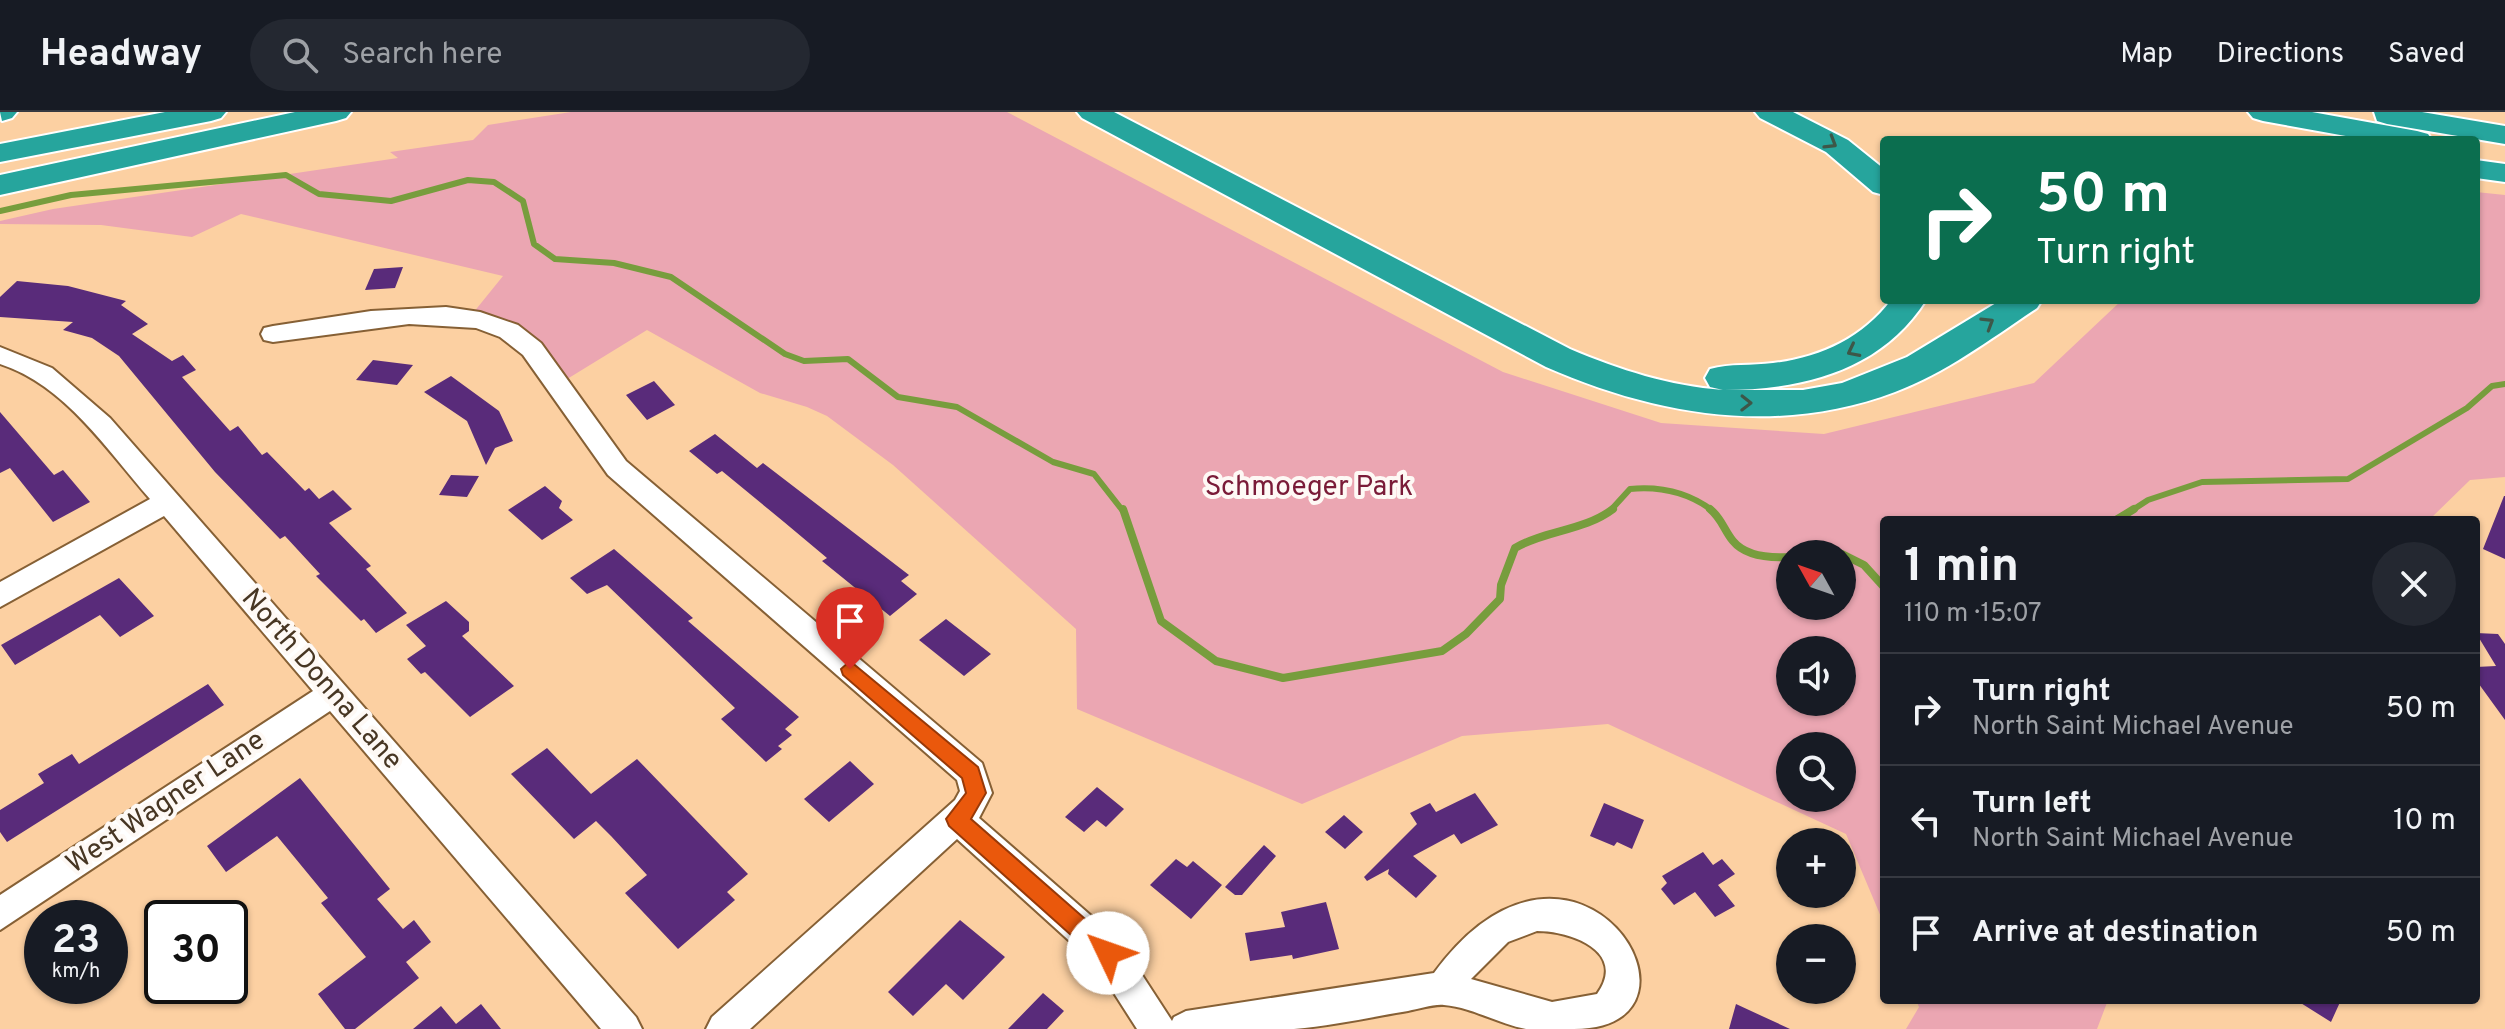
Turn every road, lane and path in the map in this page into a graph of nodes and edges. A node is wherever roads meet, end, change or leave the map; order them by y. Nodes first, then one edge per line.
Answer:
1 (136, 112) edge
2 (211, 112) edge
3 (322, 112) edge
4 (336, 112) edge
5 (1092, 112) edge
6 (1127, 112) edge
7 (1770, 112) edge
8 (2263, 112) edge
9 (2371, 112) edge
10 (2420, 112) edge
11 (2395, 136) edge
12 (2475, 136) edge
13 (2488, 139) edge
14 (0, 140) edge
15 (0, 153) edge
16 (2505, 157) edge
17 (2480, 170) edge
18 (2505, 173) edge
19 (0, 174) edge
20 (1880, 182) edge
21 (0, 185) edge
22 (1906, 304) edge
23 (2018, 304) edge
24 (273, 334) dead end
25 (0, 355) edge
26 (167, 502) junction
27 (0, 596) edge
28 (333, 693) junction
29 (957, 819) junction
30 (0, 914) edge
31 (1444, 988) junction
32 (624, 1029) edge
33 (724, 1029) edge
34 (1157, 1029) edge
35 (1186, 1029) edge

1 - 14 highway
2 - 15 highway
3 - 19 highway
4 - 21 highway
5 -> 23 highway
22 -> 6 highway
7 -> 20 highway
8 - 11 highway
9 - 12 highway
10 - 13 highway
13 - 16 highway
17 - 18 highway
24 - 29 street
25 - 26 street, North Donna Lane
26 - 27 street
26 - 28 street, North Donna Lane
28 - 30 street, West Wagner Lane
28 - 32 street, North Donna Lane
29 - 33 street
29 - 34 street
31 - 31 street
31 - 35 street

